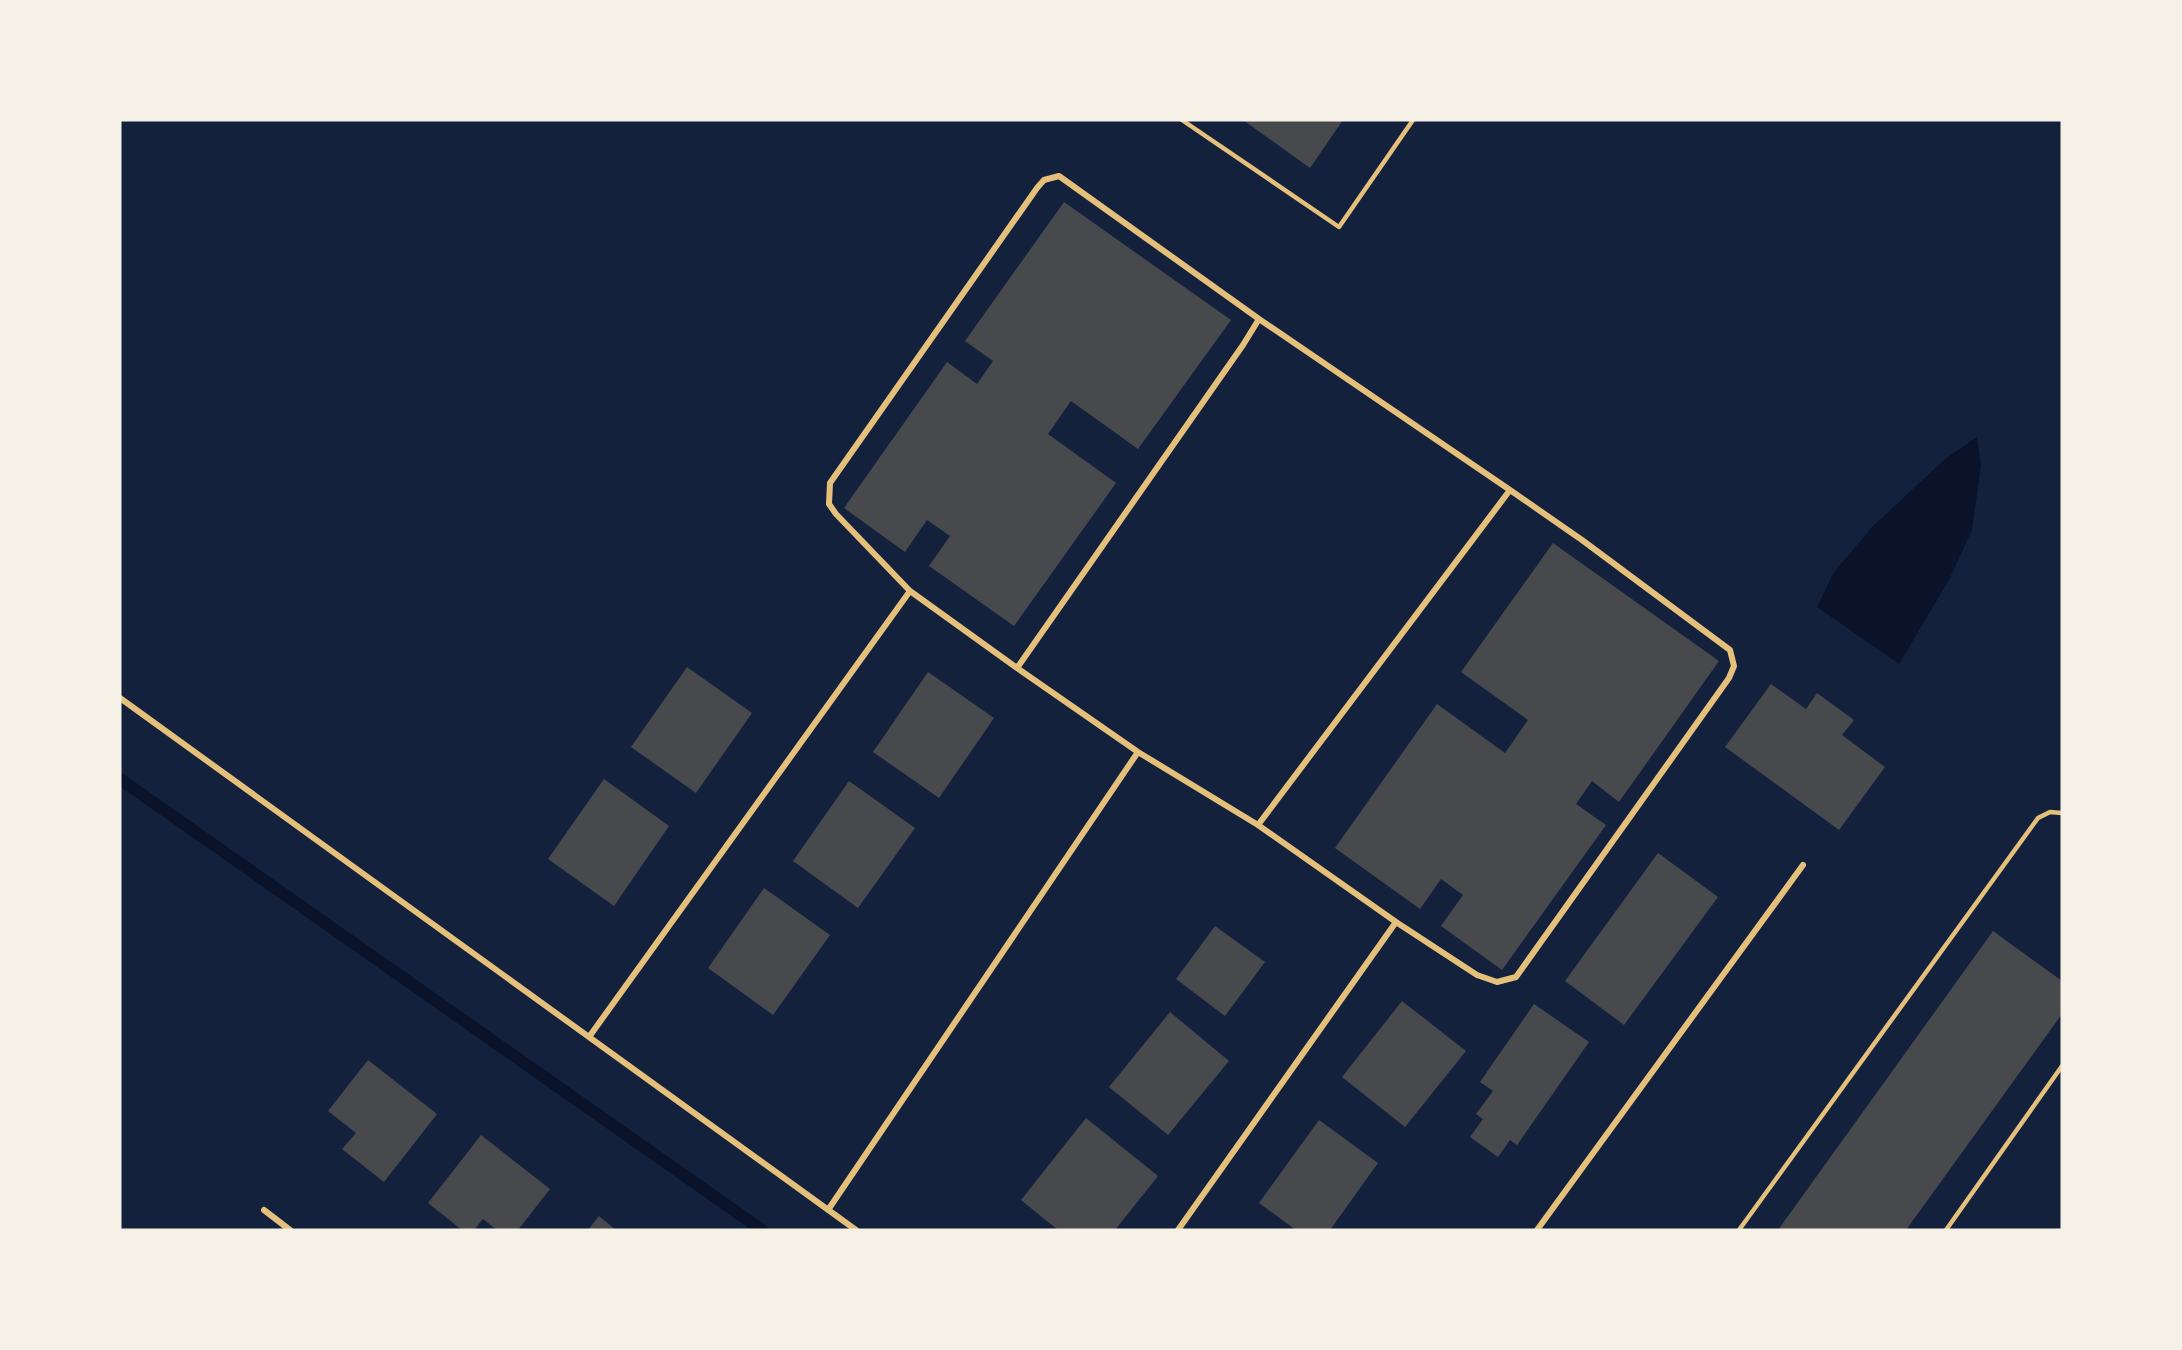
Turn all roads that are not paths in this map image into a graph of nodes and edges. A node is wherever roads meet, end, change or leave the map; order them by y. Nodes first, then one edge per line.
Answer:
1 (1182, 120) edge
2 (1413, 120) edge
3 (1259, 319) junction
4 (1510, 490) junction
5 (910, 591) junction
6 (1017, 668) junction
7 (120, 698) edge
8 (1138, 752) junction
9 (2062, 813) edge
10 (1258, 825) junction
11 (1803, 865) dead end
12 (1396, 922) junction
13 (589, 1037) junction
14 (2062, 1066) edge
15 (264, 1210) dead end
16 (828, 1210) junction
17 (290, 1230) edge
18 (856, 1230) edge
19 (1178, 1230) edge
20 (1537, 1230) edge
21 (1738, 1230) edge
22 (1946, 1230) edge

1 - 2 lane
3 - 4 street
3 - 5 street
3 - 6 street
4 - 10 street
4 - 12 street
5 - 6 street
5 - 13 street
6 - 8 street
7 - 13 street
8 - 10 street
8 - 16 street
9 - 21 lane
10 - 12 street
11 - 20 street
12 - 19 street
13 - 16 street
14 - 22 lane
15 - 17 street
16 - 18 street

